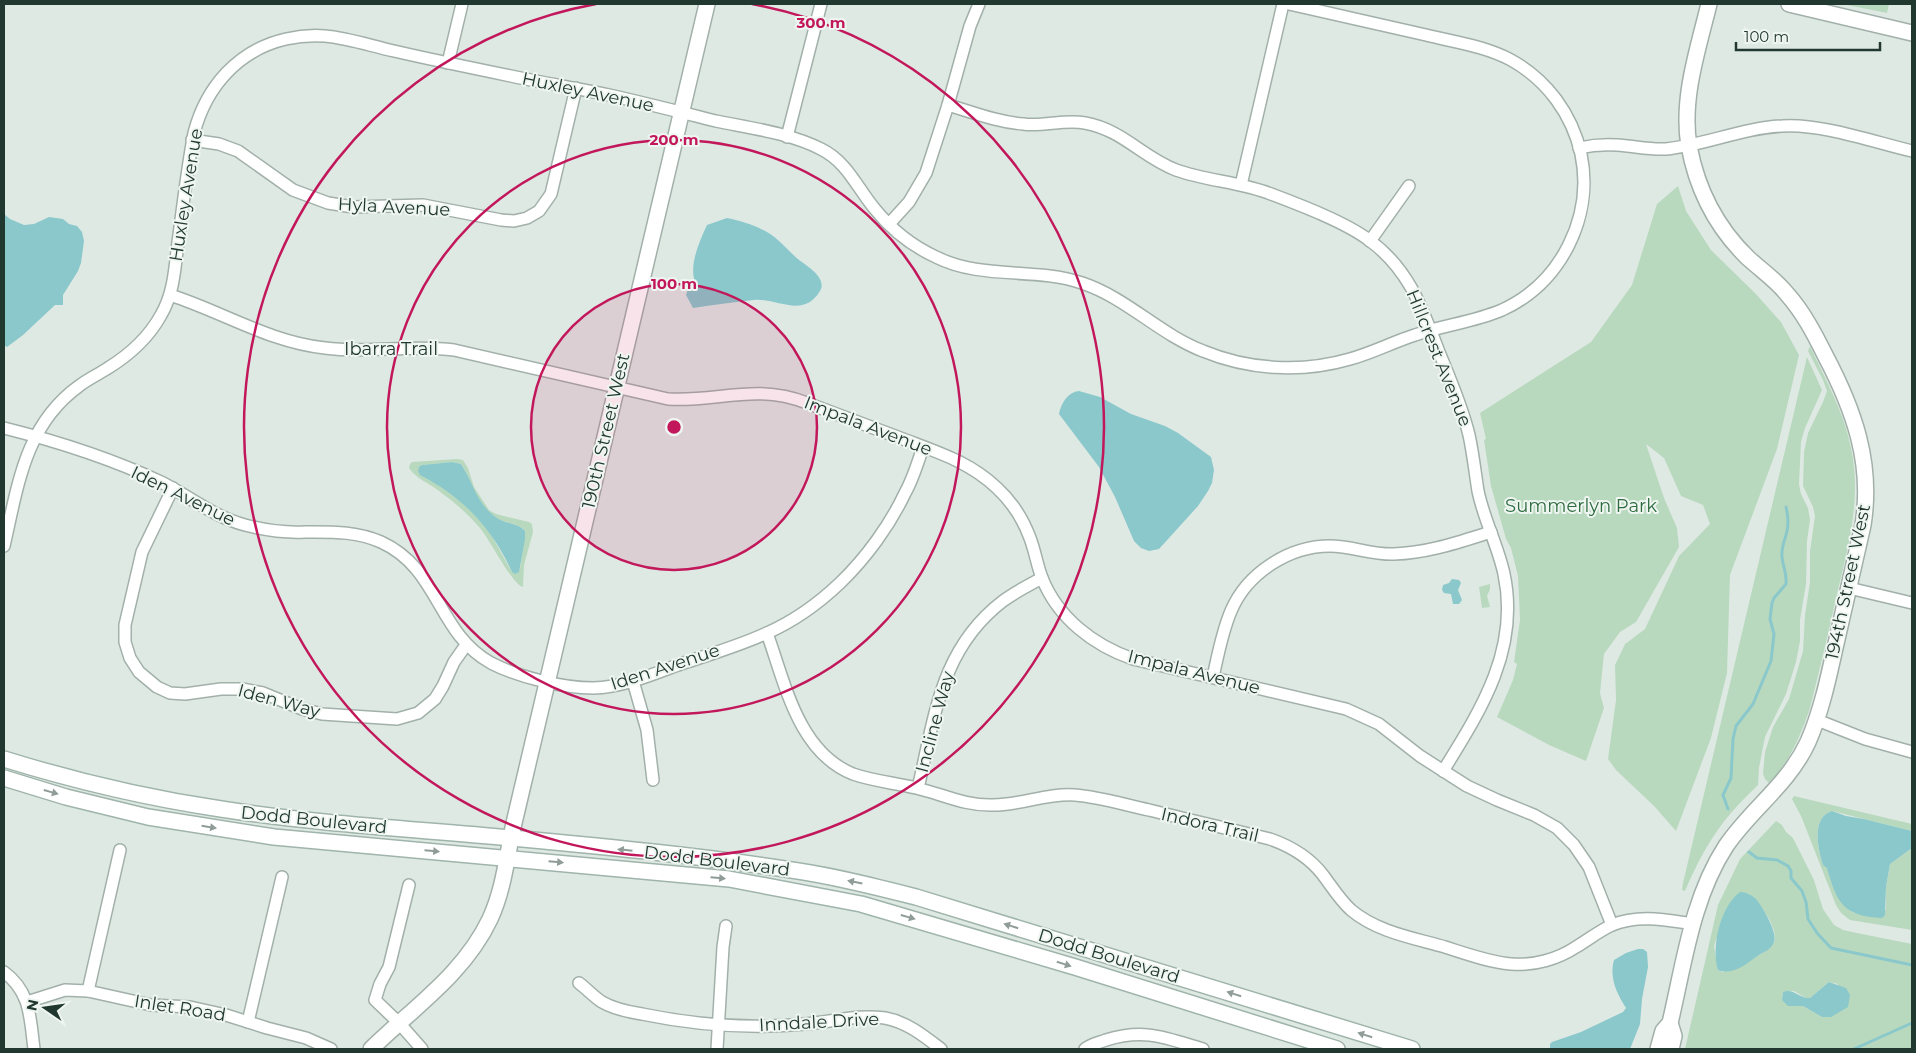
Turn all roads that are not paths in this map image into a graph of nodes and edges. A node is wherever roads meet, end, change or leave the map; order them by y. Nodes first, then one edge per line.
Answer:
1 (462, 4) edge
2 (707, 4) edge
3 (821, 4) edge
4 (979, 4) edge
5 (1283, 4) edge
6 (1289, 4) edge
7 (1709, 4) edge
8 (1789, 4) edge
9 (1912, 33) edge
10 (448, 63) junction
11 (576, 88) junction
12 (948, 105) junction
13 (682, 112) junction
14 (787, 137) junction
15 (192, 140) junction
16 (1689, 145) junction
17 (1579, 148) junction
18 (1912, 150) edge
19 (1242, 185) junction
20 (1409, 186) dead end
21 (889, 224) junction
22 (1370, 241) junction
23 (170, 295) junction
24 (1431, 330) junction
25 (616, 387) junction
26 (4, 428) edge
27 (35, 436) junction
28 (924, 447) junction
29 (173, 488) junction
30 (1491, 532) junction
31 (4, 546) edge
32 (1042, 578) junction
33 (1848, 588) junction
34 (1912, 603) edge
35 (767, 633) junction
36 (466, 645) junction
37 (1213, 678) junction
38 (548, 681) junction
39 (633, 681) junction
40 (1817, 720) junction
41 (1912, 752) edge
42 (4, 759) edge
43 (1443, 771) junction
44 (4, 778) edge
45 (653, 780) dead end
46 (918, 788) junction
47 (511, 838) junction
48 (120, 850) dead end
49 (508, 858) junction
50 (282, 877) dead end
51 (409, 885) dead end
52 (1694, 924) junction
53 (1612, 925) junction
54 (726, 926) dead end
55 (4, 972) edge
56 (579, 982) dead end
57 (88, 991) junction
58 (27, 1002) junction
59 (248, 1022) junction
60 (399, 1022) junction
61 (1670, 1022) junction
62 (719, 1024) junction
63 (34, 1049) edge
64 (330, 1049) edge
65 (371, 1049) edge
66 (422, 1049) edge
67 (718, 1049) edge
68 (941, 1049) edge
69 (1085, 1049) edge
70 (1204, 1049) edge
71 (1337, 1049) edge
72 (1412, 1049) edge
73 (1658, 1049) edge
74 (1671, 1049) edge

1 - 10 street
2 - 13 main road, 190th Street West
3 - 14 street
4 - 12 street
5 - 19 street
6 - 17 street, Huxley Avenue
7 - 16 main road, 194th Street West
8 - 9 main road
10 - 11 street, Huxley Avenue
10 - 15 street, Huxley Avenue
11 - 13 street, Huxley Avenue
11 - 15 street, Hyla Avenue
12 - 19 street, Hillcrest Avenue
12 - 21 street
13 - 14 street, Huxley Avenue
13 - 25 main road, 190th Street West
14 - 21 street, Huxley Avenue
15 - 23 street, Huxley Avenue
16 - 17 street
16 - 18 street
16 - 33 main road, 194th Street West
17 - 24 street, Huxley Avenue
19 - 22 street, Hillcrest Avenue
20 - 22 street
21 - 24 street, Huxley Avenue
22 - 24 street, Hillcrest Avenue
23 - 25 street, Ibarra Trail
23 - 27 street, Huxley Avenue
24 - 30 street, Hillcrest Avenue
25 - 28 street, Impala Avenue
25 - 38 main road, 190th Street West
26 - 27 street, Iden Avenue
27 - 29 street, Iden Avenue
27 - 31 street, Huxley Avenue
28 - 32 street, Impala Avenue
28 - 35 street, Iden Avenue
29 - 36 street, Iden Avenue
29 - 36 street, Iden Way
30 - 37 street
30 - 43 street, Hillcrest Avenue
32 - 37 street, Impala Avenue
32 - 46 street, Incline Way
33 - 34 street
33 - 40 main road, 194th Street West
35 - 39 street, Iden Avenue
35 - 46 street, Indora Trail
36 - 38 street, Iden Avenue
37 - 43 street, Impala Avenue
38 - 39 street, Iden Avenue
38 - 47 main road, 190th Street West
39 - 45 street
40 - 41 street
40 - 52 main road, 194th Street West
42 - 47 main road, Dodd Boulevard
43 - 53 street, Impala Avenue
44 -> 49 main road, Dodd Boulevard
46 - 53 street, Indora Trail
47 - 49 main road, 190th Street West
72 -> 47 main road, Dodd Boulevard
48 - 57 street
49 - 60 main road, 190th Street West
49 -> 71 main road, Dodd Boulevard
50 - 59 street
51 - 60 street
52 - 53 street, Indora Trail
52 - 61 main road, 194th Street West
54 - 62 street
55 - 58 street
56 - 62 street, Inndale Drive
57 - 58 street, Inlet Road
57 - 59 street, Inlet Road
58 - 63 street
59 - 64 street, Inlet Road
60 - 65 main road, 190th Street West
60 - 66 street
61 - 73 main road, 194th Street West
61 - 74 main road, 194th Street West
62 - 67 street
62 - 68 street, Inndale Drive
69 - 70 street

